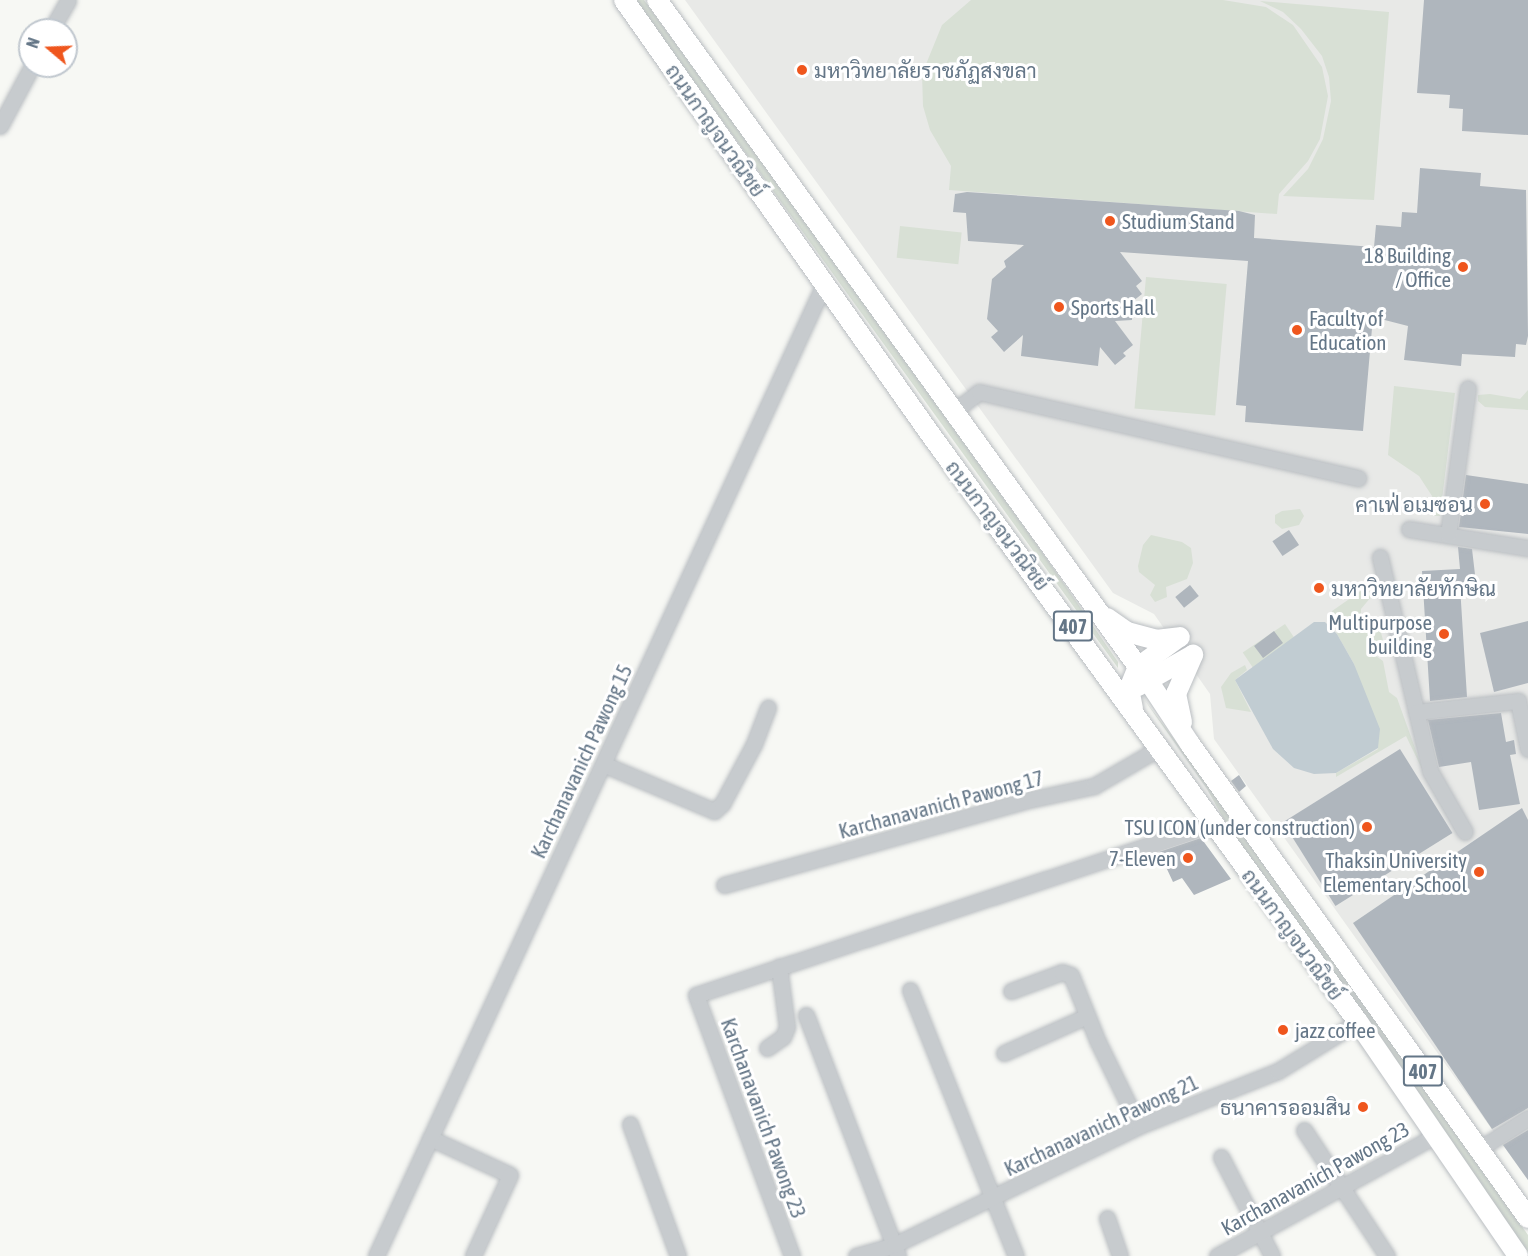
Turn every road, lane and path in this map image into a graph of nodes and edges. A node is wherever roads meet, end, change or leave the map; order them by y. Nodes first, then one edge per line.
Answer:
1 (68, 0) edge
2 (624, 0) edge
3 (657, 0) edge
4 (58, 18) edge
5 (26, 78) edge
6 (0, 126) edge
7 (824, 284) junction
8 (1468, 388) dead end
9 (954, 411) junction
10 (1358, 478) dead end
11 (1409, 529) dead end
12 (1448, 535) junction
13 (1528, 548) edge
14 (1380, 557) dead end
15 (1089, 602) junction
16 (1108, 673) junction
17 (1139, 678) junction
18 (768, 708) dead end
19 (1134, 712) junction
20 (1416, 712) junction
21 (1190, 744) junction
22 (1161, 747) junction
23 (1528, 749) edge
24 (603, 764) junction
25 (1213, 824) junction
26 (1465, 832) dead end
27 (724, 885) dead end
28 (779, 967) junction
29 (910, 990) dead end
30 (1011, 991) dead end
31 (806, 1015) dead end
32 (1087, 1017) junction
33 (1358, 1022) junction
34 (767, 1048) dead end
35 (1004, 1053) dead end
36 (1528, 1118) edge
37 (630, 1124) dead end
38 (1139, 1126) junction
39 (1304, 1130) dead end
40 (1433, 1137) junction
41 (430, 1138) junction
42 (1479, 1149) junction
43 (1221, 1157) dead end
44 (1342, 1186) junction
45 (995, 1197) junction
46 (1107, 1218) dead end
47 (1528, 1218) edge
48 (1258, 1233) junction
49 (896, 1250) edge
50 (376, 1256) edge
51 (473, 1256) edge
52 (678, 1256) edge
53 (792, 1256) edge
54 (856, 1256) edge
55 (1016, 1256) edge
56 (1120, 1256) edge
57 (1217, 1256) edge
58 (1272, 1256) edge
59 (1388, 1256) edge
60 (1518, 1256) edge

1 - 4 street
2 - 7 main road, ถนนกาญจนวณิชย์ / 407
3 - 9 main road, ถนนกาญจนวณิชย์ / 407
5 - 6 street
7 - 16 main road, ถนนกาญจนวณิชย์ / 407
7 - 24 street, Karchanavanich Pawong 15
8 - 12 street
9 - 10 street
9 - 15 main road, ถนนกาญจนวณิชย์ / 407
11 - 12 street
12 - 13 street
14 - 20 street
15 - 17 main road, ถนนกาญจนวณิชย์ / 407
15 - 17 main road
16 - 17 main road
16 - 19 main road, ถนนกาญจนวณิชย์ / 407
17 - 19 main road
17 - 21 main road, ถนนกาญจนวณิชย์ / 407
17 - 21 main road
18 - 24 street
19 - 22 main road, ถนนกาญจนวณิชย์ / 407
20 - 23 street
20 - 26 street
21 - 42 main road, ถนนกาญจนวณิชย์ / 407
22 - 25 main road, ถนนกาญจนวณิชย์ / 407
22 - 27 street, Karchanavanich Pawong 17
24 - 41 street, Karchanavanich Pawong 15
25 - 28 street
25 - 33 main road, ถนนกาญจนวณิชย์ / 407
28 - 34 street
28 - 53 street, Karchanavanich Pawong 23
29 - 45 street
30 - 32 street
31 - 49 street
32 - 35 street
32 - 38 street
33 - 38 street, Karchanavanich Pawong 21
33 - 40 main road, ถนนกาญจนวณิชย์ / 407
36 - 42 street
37 - 52 street
38 - 45 street, Karchanavanich Pawong 21
39 - 44 street
40 - 44 street, Karchanavanich Pawong 23
40 - 60 main road, ถนนกาญจนวณิชย์ / 407
41 - 50 street, Karchanavanich Pawong 15
41 - 51 street
42 - 47 main road, ถนนกาญจนวณิชย์ / 407
43 - 48 street
44 - 48 street, Karchanavanich Pawong 23
44 - 59 street
45 - 49 street, Karchanavanich Pawong 21
45 - 55 street
46 - 56 street
48 - 57 street, Karchanavanich Pawong 23
48 - 58 street
49 - 54 street, Karchanavanich Pawong 21

